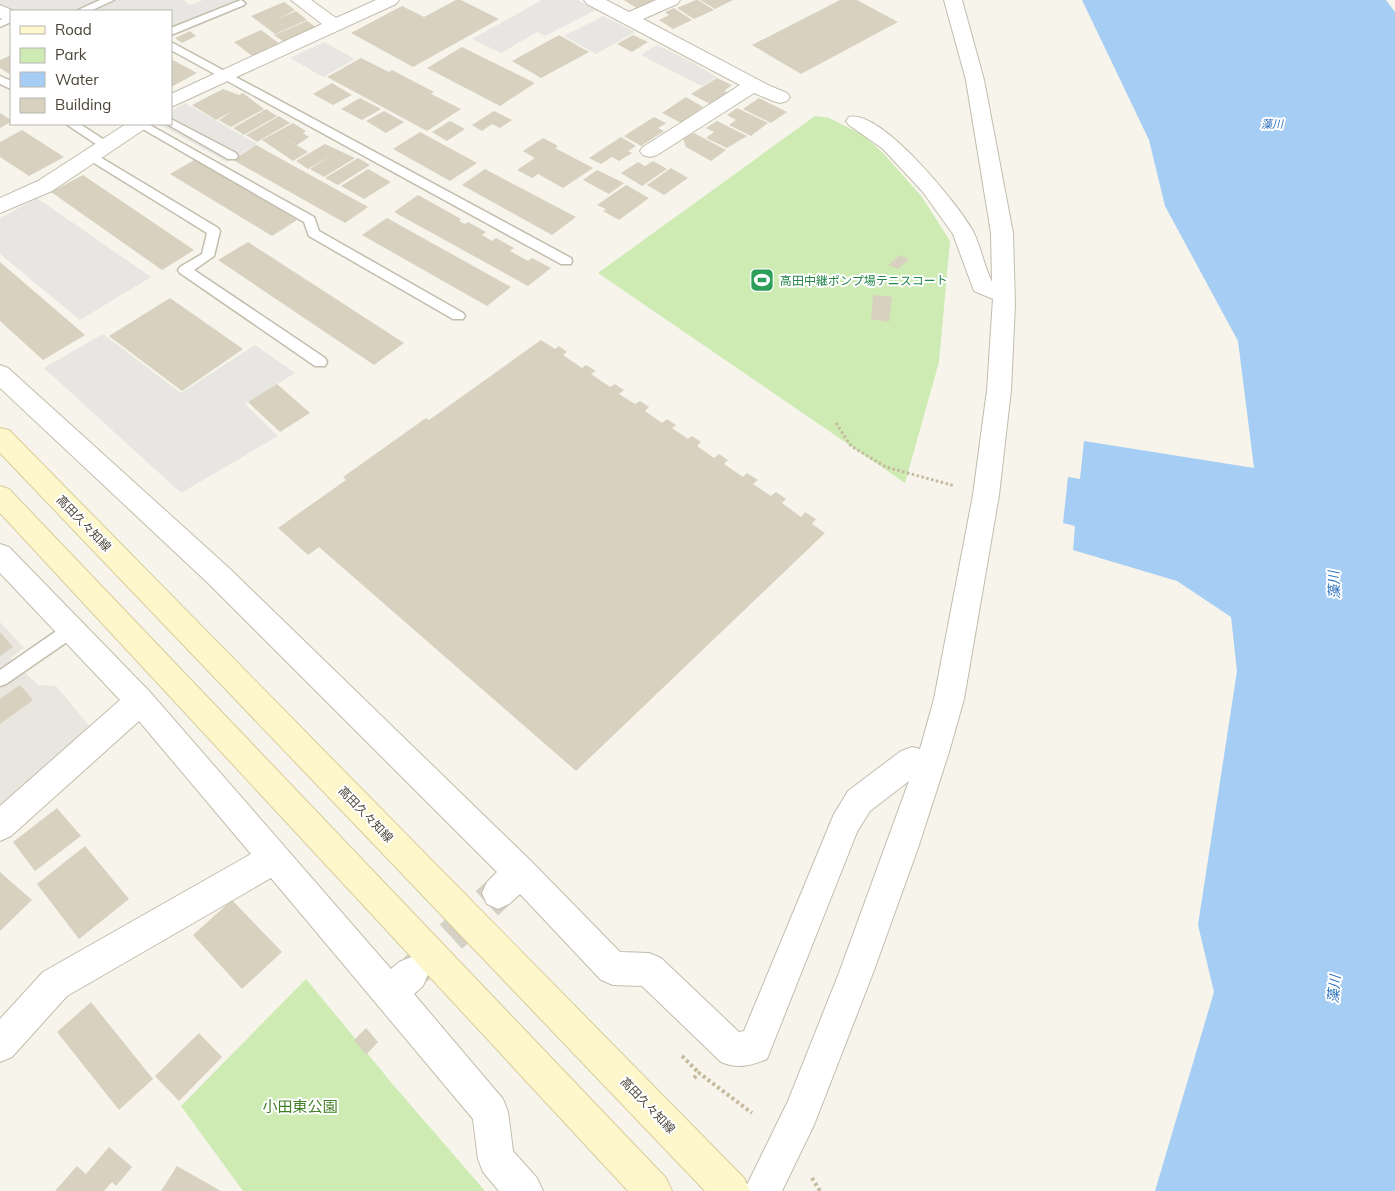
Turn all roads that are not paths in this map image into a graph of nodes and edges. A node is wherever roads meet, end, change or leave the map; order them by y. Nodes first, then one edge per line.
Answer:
1 (109, 0) edge
2 (300, 0) edge
3 (390, 0) edge
4 (593, 0) edge
5 (671, 0) edge
6 (953, 0) edge
7 (240, 3) dead end
8 (84, 10) edge
9 (628, 19) junction
10 (336, 26) junction
11 (172, 32) edge
12 (172, 46) edge
13 (226, 76) junction
14 (753, 85) junction
15 (780, 97) dead end
16 (172, 101) edge
17 (856, 121) dead end
18 (172, 123) edge
19 (73, 125) edge
20 (137, 125) edge
21 (141, 125) edge
22 (98, 150) junction
23 (650, 151) dead end
24 (232, 156) dead end
25 (0, 206) edge
26 (566, 261) dead end
27 (1004, 292) junction
28 (458, 316) dead end
29 (320, 362) dead end
30 (0, 374) edge
31 (0, 437) edge
32 (0, 496) edge
33 (0, 555) edge
34 (71, 630) junction
35 (0, 679) edge
36 (140, 701) junction
37 (929, 765) junction
38 (0, 826) edge
39 (275, 858) junction
40 (0, 1045) edge
41 (524, 1191) edge
42 (654, 1191) edge
43 (731, 1191) edge
44 (763, 1191) edge

1 - 8 lane
2 - 10 street
3 - 10 street
4 - 9 street
5 - 9 street
6 - 27 street
7 - 11 lane
9 - 14 street
10 - 13 street
12 - 13 lane
13 - 16 street
13 - 26 lane
14 - 15 street
14 - 23 street
17 - 27 street
18 - 24 lane
19 - 22 lane
20 - 22 street
21 - 28 lane
22 - 25 street
22 - 29 lane
27 - 37 street
30 - 37 street
31 - 43 main road, 高田久々知線
32 - 42 main road
33 - 34 street
34 - 35 lane
34 - 36 street
36 - 38 street
36 - 39 street
37 - 44 street
39 - 40 street
39 - 41 street

